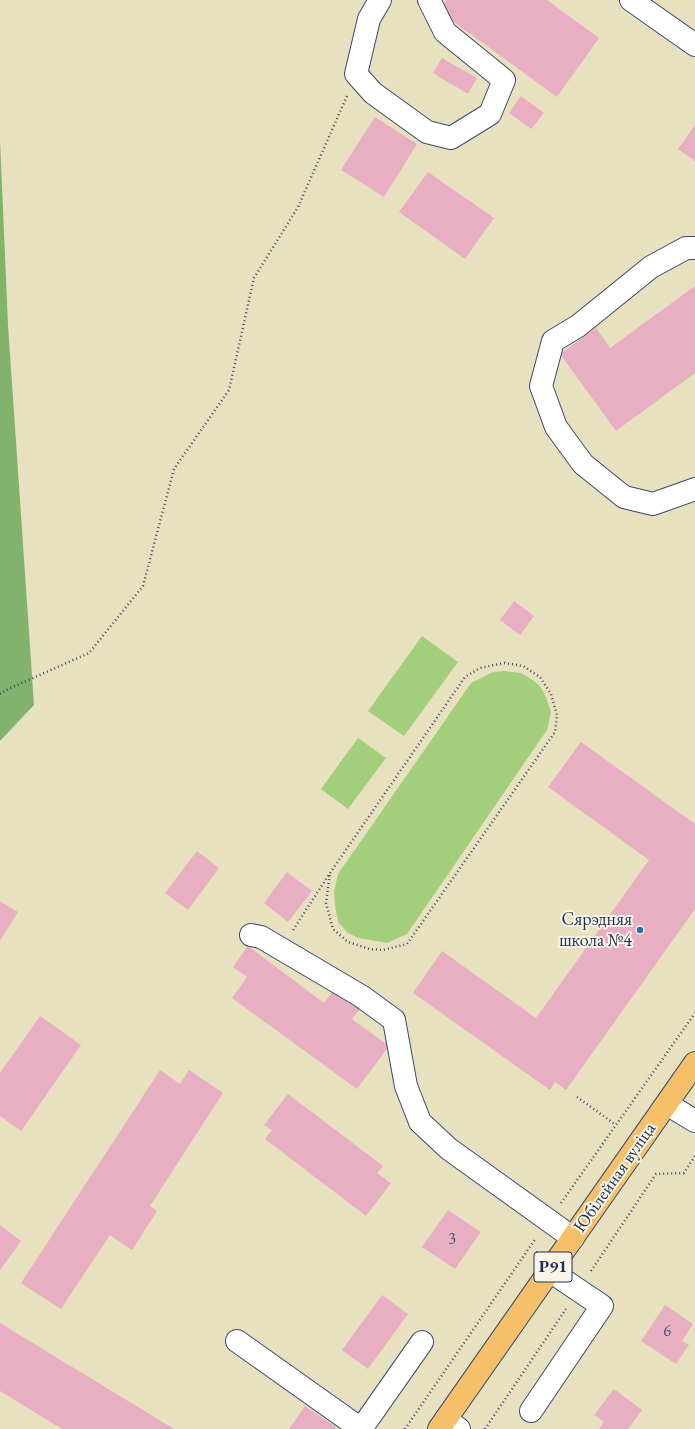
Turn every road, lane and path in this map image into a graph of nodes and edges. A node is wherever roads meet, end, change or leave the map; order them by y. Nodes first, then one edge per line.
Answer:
1 (380, 0) edge
2 (429, 0) edge
3 (631, 0) edge
4 (695, 45) edge
5 (356, 74) junction
6 (695, 248) edge
7 (695, 489) edge
8 (0, 694) edge
9 (330, 873) junction
10 (251, 935) dead end
11 (281, 949) junction
12 (695, 1063) edge
13 (577, 1098) dead end
14 (667, 1104) junction
15 (695, 1121) edge
16 (616, 1125) dead end
17 (573, 1238) junction
18 (550, 1271) junction
19 (236, 1341) dead end
20 (422, 1342) dead end
21 (531, 1411) dead end
22 (448, 1426) edge
23 (361, 1429) edge

1 - 5 street
2 - 5 street
3 - 4 street
5 - 8 path
6 - 7 street
9 - 9 path
9 - 11 path
10 - 11 street
11 - 17 street
12 - 14 main road, Юбілейная вуліца / Р91
13 - 16 path
14 - 15 street
14 - 17 main road, Юбілейная вуліца / Р91
17 - 18 main road, Юбілейная вуліца / Р91
18 - 21 street
18 - 22 main road, Юбілейная вуліца / Р91
19 - 23 street
20 - 23 street

